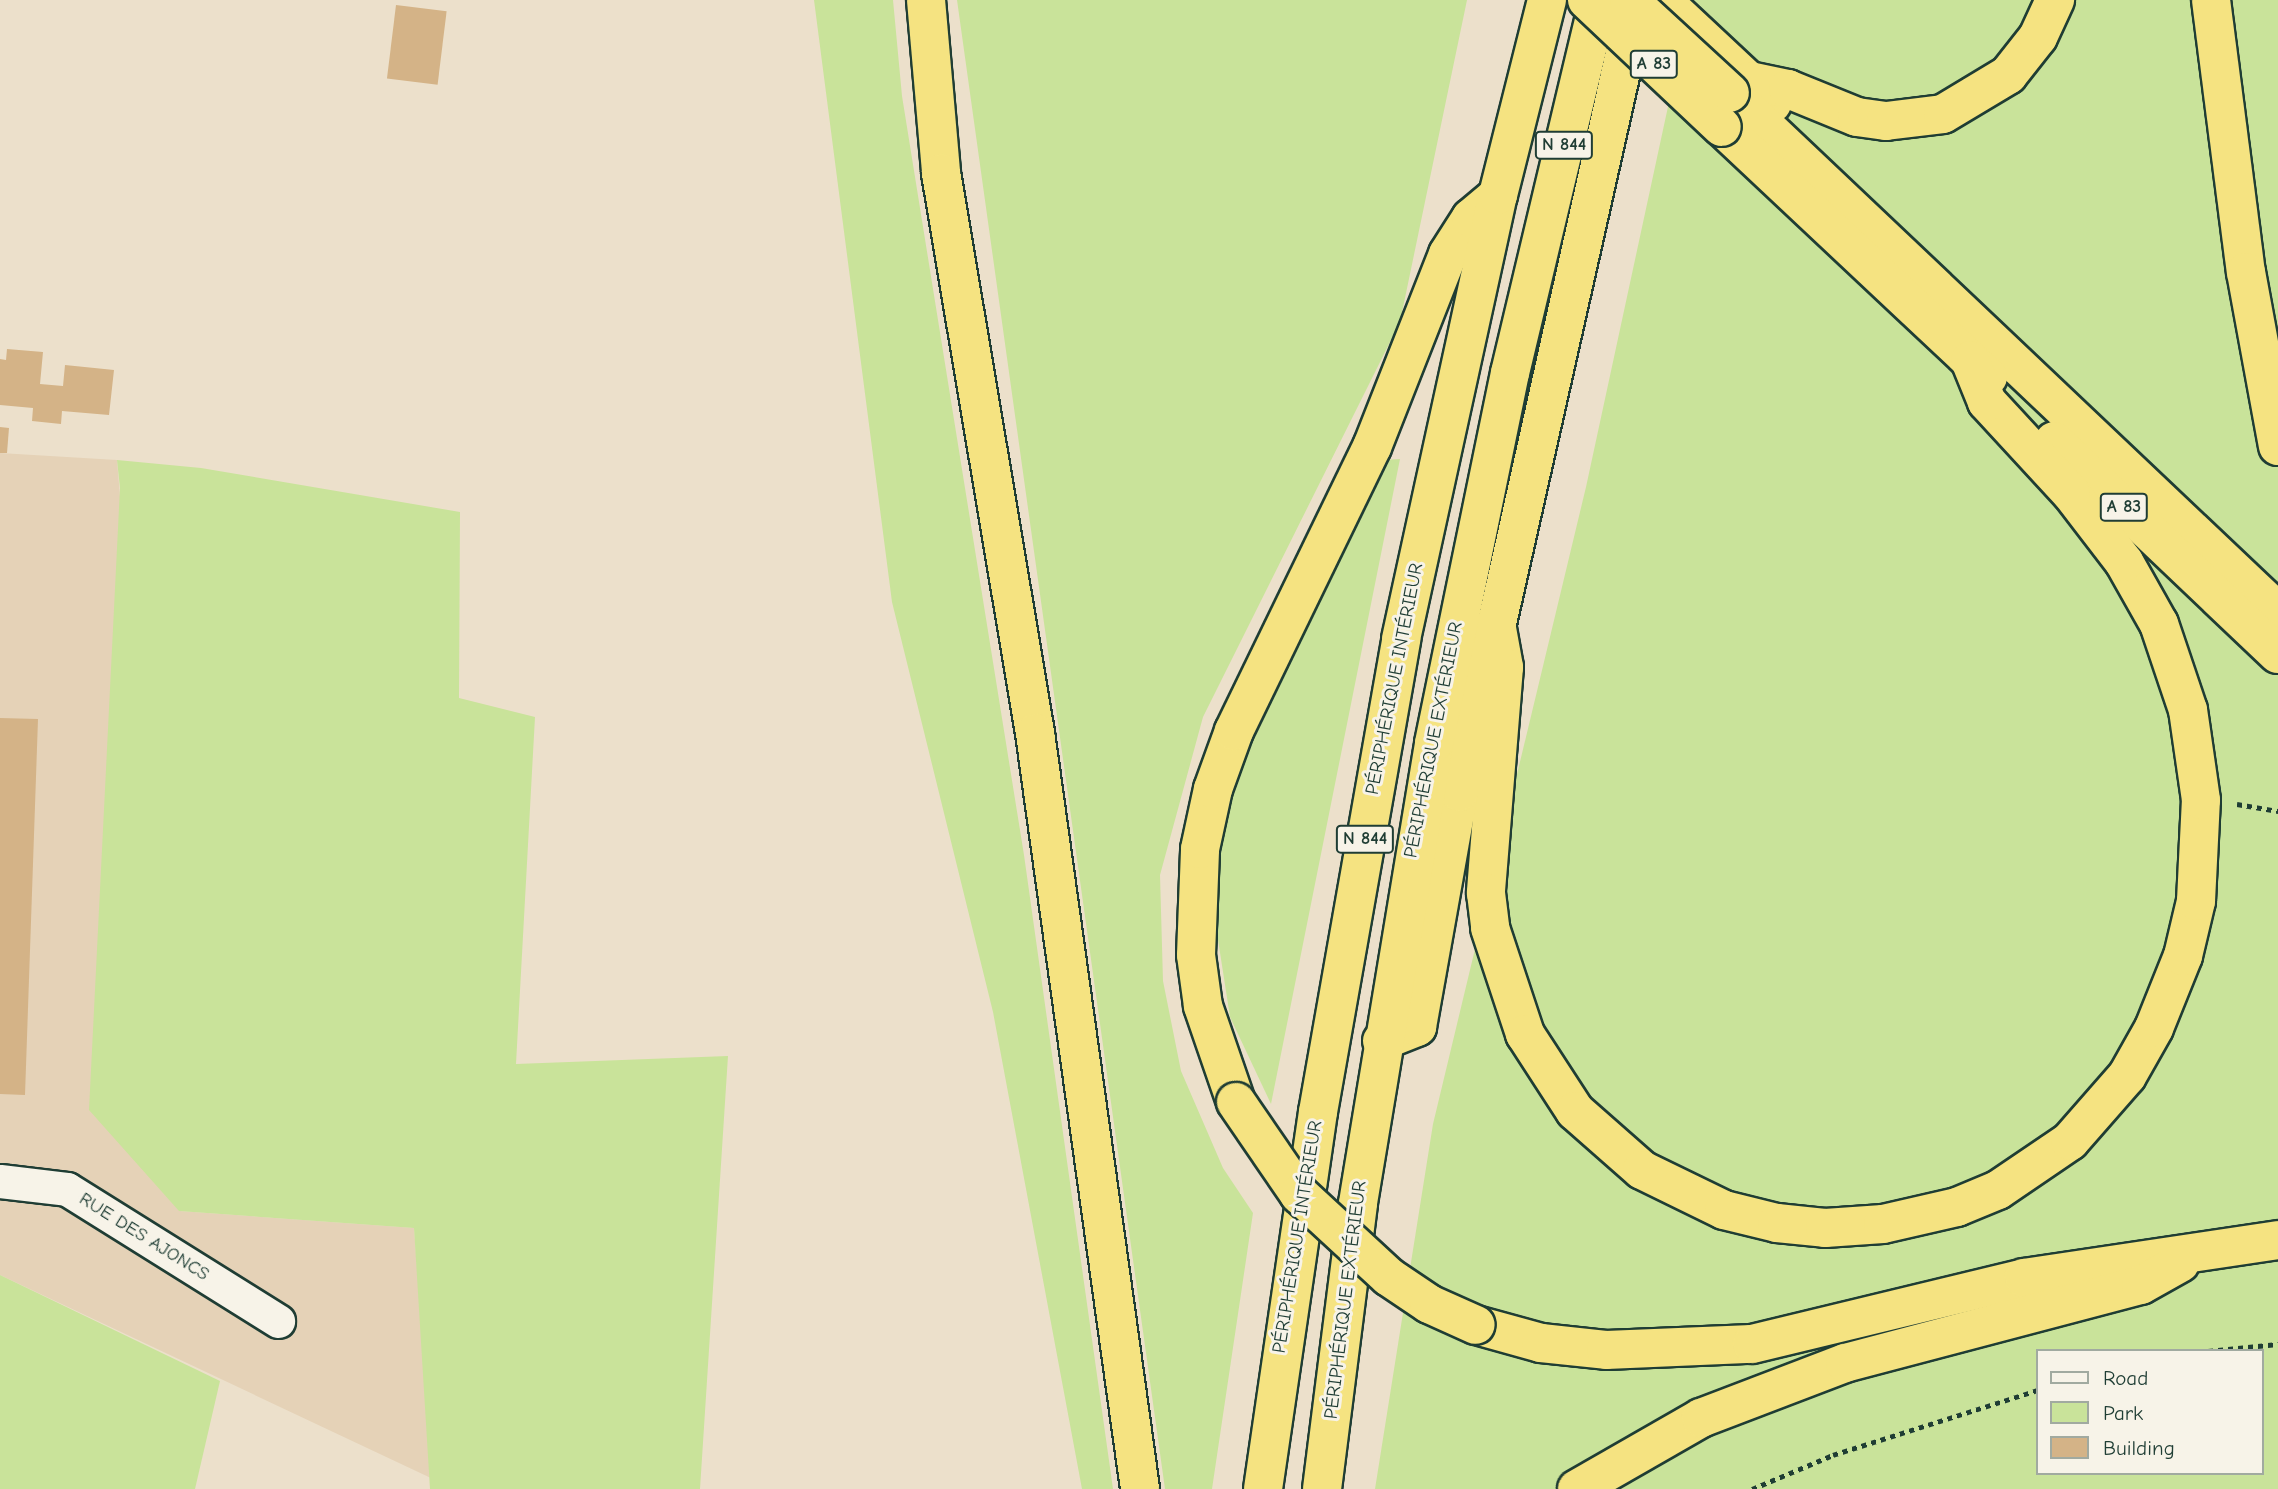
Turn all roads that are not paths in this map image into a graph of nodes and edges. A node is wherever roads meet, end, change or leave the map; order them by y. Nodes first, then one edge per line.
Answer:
1 (926, 0) edge
2 (1547, 0) edge
3 (1587, 0) edge
4 (1600, 0) edge
5 (1629, 0) edge
6 (1637, 0) edge
7 (1662, 0) edge
8 (2055, 0) edge
9 (2211, 0) edge
10 (1735, 93) junction
11 (1498, 195) junction
12 (1970, 360) junction
13 (2278, 446) edge
14 (2278, 612) edge
15 (1496, 623) junction
16 (2278, 654) edge
17 (1382, 1041) junction
18 (0, 1181) edge
19 (2278, 1240) edge
20 (2203, 1250) junction
21 (278, 1321) dead end
22 (1140, 1489) edge
23 (1263, 1489) edge
24 (1322, 1489) edge
25 (1577, 1489) edge

1 - 22 highway
2 - 11 highway, PÉRIPHÉRIQUE INTÉRIEUR / N 844
3 - 10 highway, A 83, bridge
4 - 17 highway, PÉRIPHÉRIQUE EXTÉRIEUR / N 844
5 - 10 highway, A 83, bridge
6 - 15 highway
7 - 10 highway
8 - 10 highway
9 - 13 highway
10 - 12 highway, A 83
10 - 14 highway, A 83
11 - 20 highway, bridge
11 - 23 highway, PÉRIPHÉRIQUE INTÉRIEUR / N 844
12 - 15 highway
12 - 16 highway, A 83
15 - 17 highway
17 - 24 highway, PÉRIPHÉRIQUE EXTÉRIEUR / N 844
18 - 21 street, RUE DES AJONCS
19 - 20 highway
20 - 25 highway

